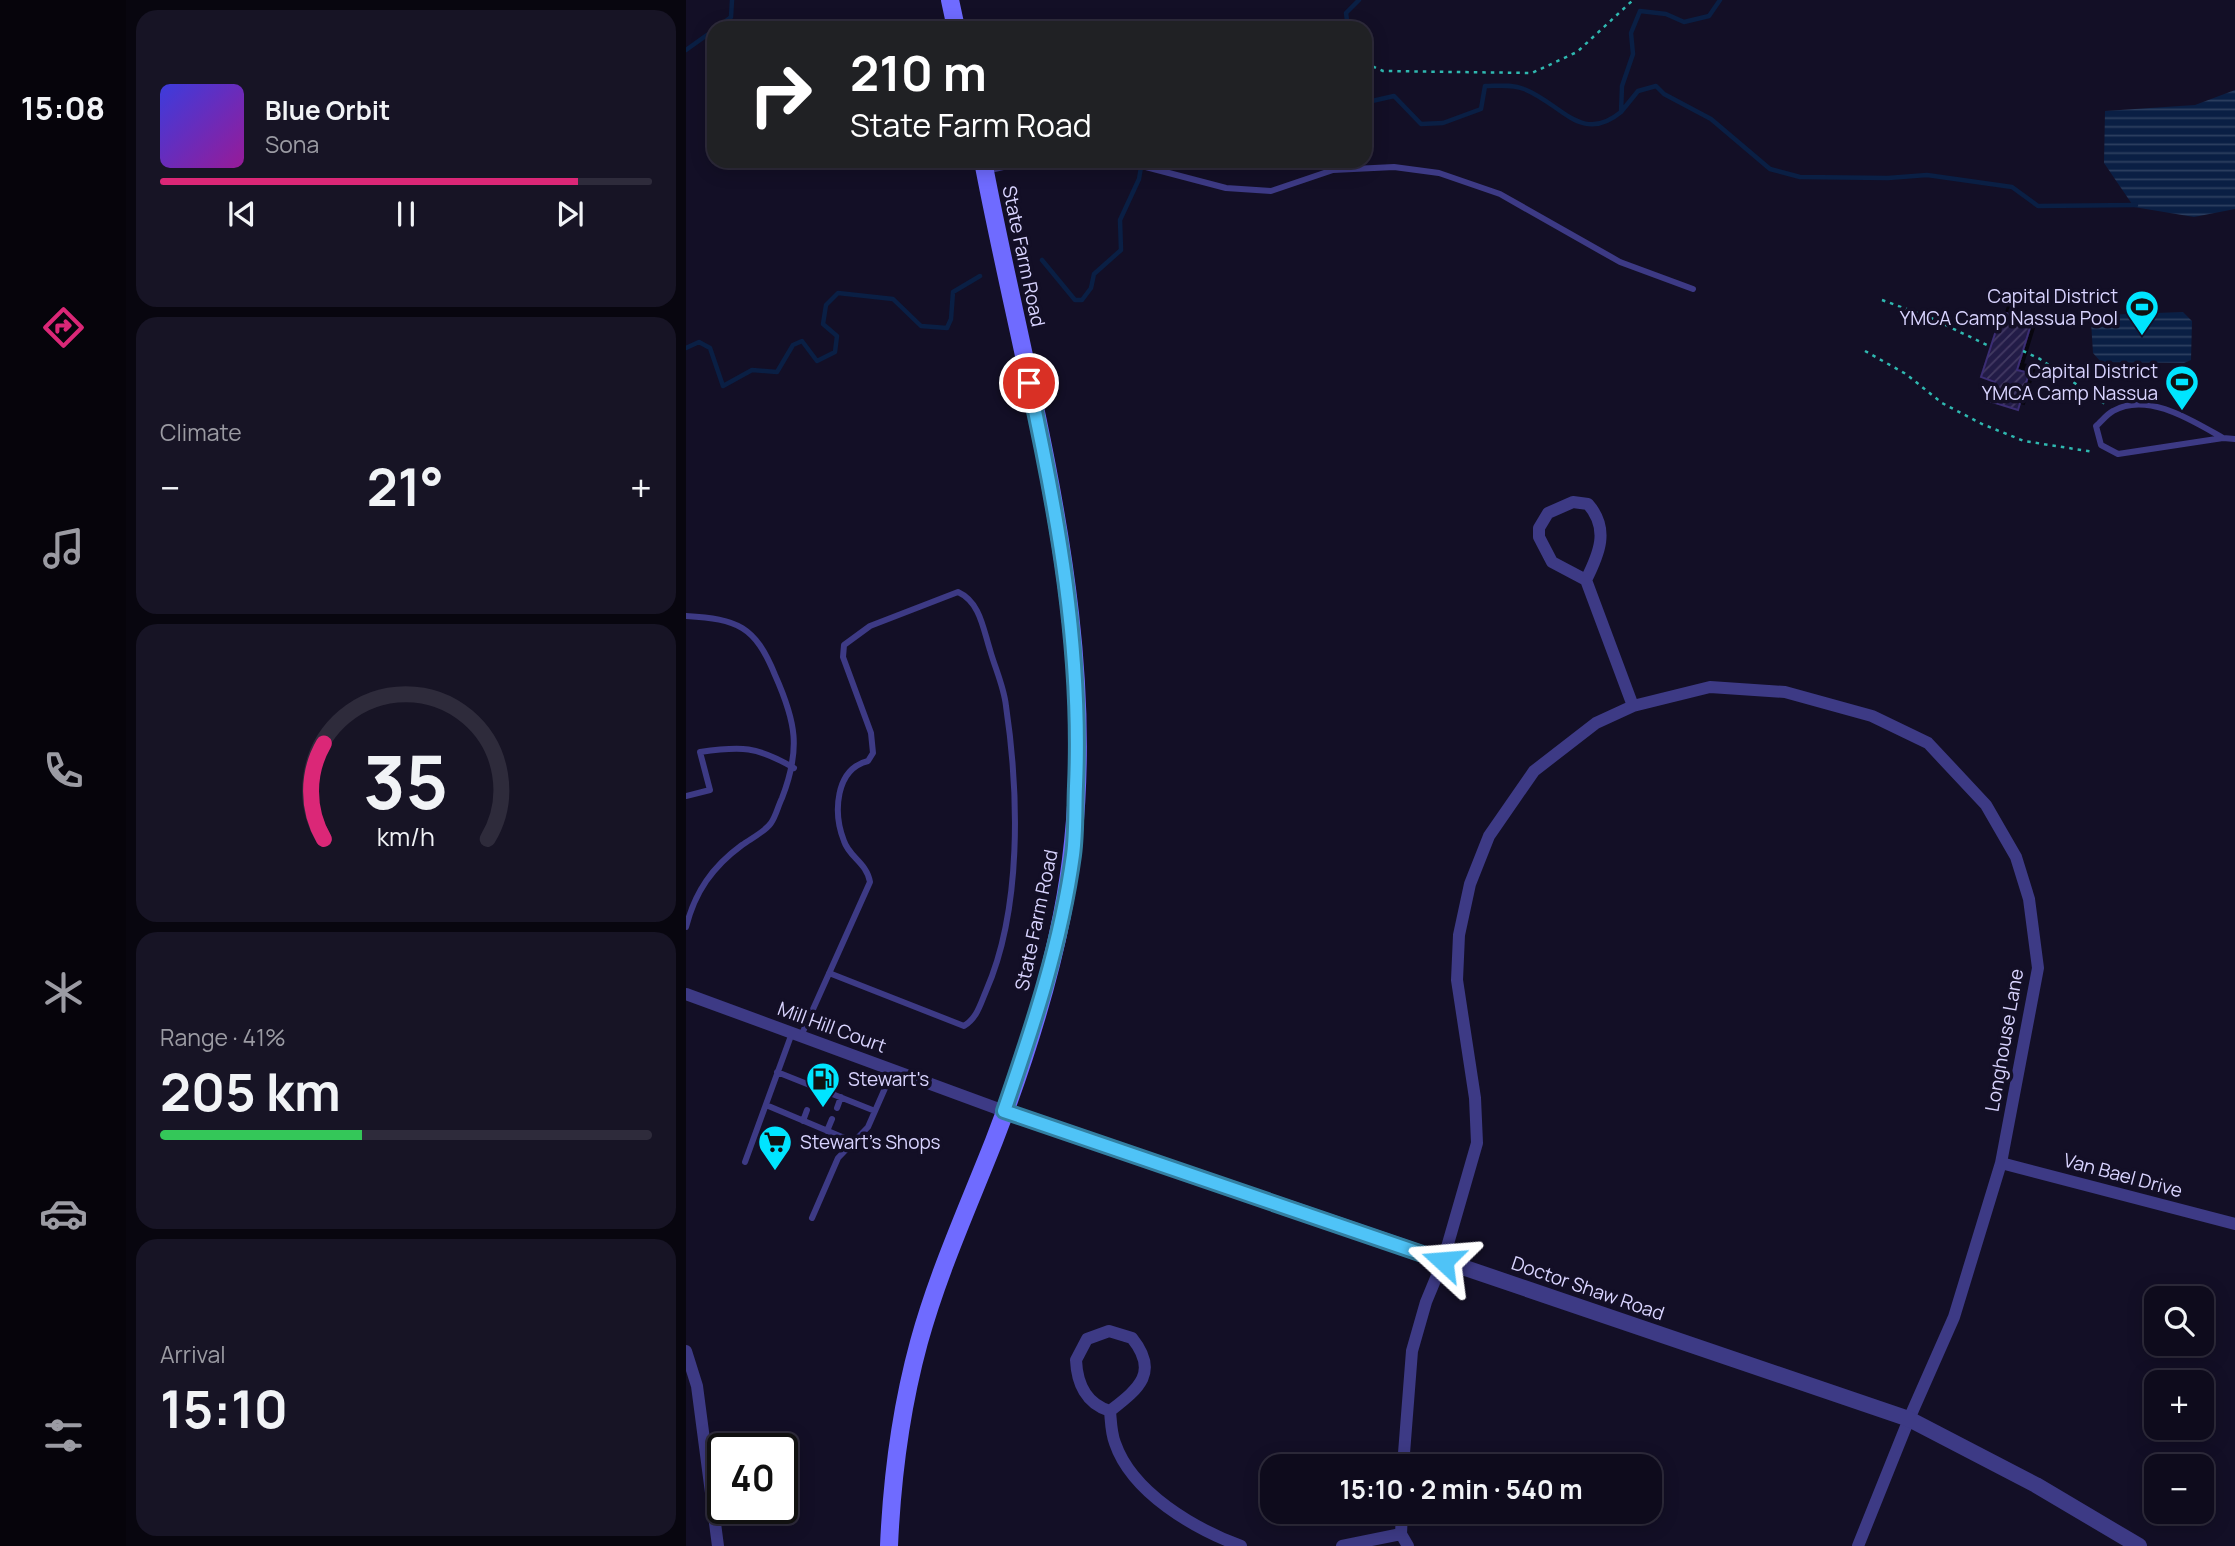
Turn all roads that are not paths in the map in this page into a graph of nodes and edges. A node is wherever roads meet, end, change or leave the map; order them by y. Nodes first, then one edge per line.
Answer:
1 (950, 0) edge
2 (955, 21) edge
3 (984, 168) edge
4 (1144, 168) edge
5 (1693, 289) dead end
6 (2222, 438) junction
7 (2235, 439) edge
8 (1586, 580) junction
9 (686, 616) edge
10 (1633, 706) junction
11 (794, 768) junction
12 (686, 796) edge
13 (686, 894) edge
14 (693, 899) junction
15 (686, 927) edge
16 (829, 973) junction
17 (686, 994) edge
18 (796, 1034) junction
19 (893, 1070) junction
20 (777, 1072) junction
21 (816, 1087) junction
22 (841, 1097) junction
23 (812, 1098) dead end
24 (766, 1105) junction
25 (837, 1108) dead end
26 (807, 1110) dead end
27 (875, 1111) junction
28 (1004, 1111) junction
29 (832, 1119) dead end
30 (803, 1121) junction
31 (827, 1131) junction
32 (854, 1142) junction
33 (745, 1162) dead end
34 (2001, 1163) junction
35 (812, 1218) dead end
36 (2235, 1224) edge
37 (1443, 1261) junction
38 (686, 1351) edge
39 (1110, 1411) junction
40 (1909, 1419) junction
41 (1404, 1454) edge
42 (1401, 1524) edge
43 (1401, 1534) junction
44 (718, 1546) edge
45 (889, 1546) edge
46 (1241, 1546) edge
47 (1342, 1546) edge
48 (1408, 1546) edge
49 (1858, 1546) edge
50 (2139, 1546) edge

1 - 2 main road
3 - 28 main road, State Farm Road
4 - 5 lane
6 - 6 lane
6 - 7 lane
8 - 8 street
8 - 10 street
9 - 11 lane
10 - 34 street, Longhouse Lane
10 - 37 street, Longhouse Lane
11 - 12 lane
11 - 14 lane
13 - 14 lane
14 - 15 lane
16 - 16 lane
16 - 18 lane
17 - 18 street, Mill Hill Court
18 - 19 street, Mill Hill Court
18 - 20 lane
19 - 27 lane
19 - 28 street, Mill Hill Court
20 - 21 lane
20 - 24 lane
21 - 22 lane
21 - 23 lane
22 - 25 lane
22 - 27 lane
24 - 30 lane
24 - 33 lane
26 - 30 lane
27 - 32 lane
28 - 37 street, Doctor Shaw Road
28 - 45 main road, State Farm Road
29 - 31 lane
30 - 31 lane
31 - 32 lane
32 - 35 lane
34 - 36 street, Van Bael Drive
34 - 40 street, Longhouse Lane
37 - 40 street, Doctor Shaw Road
37 - 41 street, Longhouse Lane
38 - 44 street
39 - 39 street
39 - 46 street
40 - 49 street, Longhouse Lane
40 - 50 street, Doctor Shaw Road
42 - 43 street
43 - 47 street
43 - 48 street

